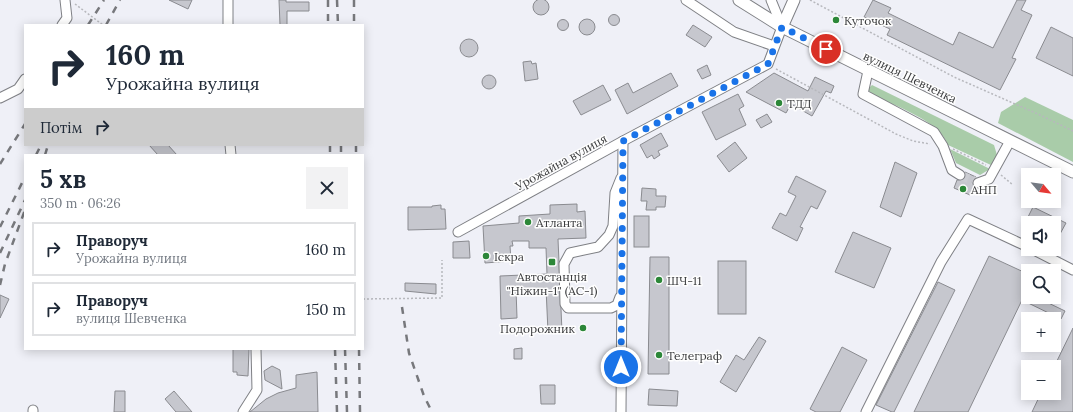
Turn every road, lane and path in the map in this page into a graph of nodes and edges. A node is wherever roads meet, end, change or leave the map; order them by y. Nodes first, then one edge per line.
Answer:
1 (65, 0) edge
2 (70, 0) edge
3 (228, 0) edge
4 (686, 0) edge
5 (739, 0) edge
6 (771, 0) edge
7 (794, 0) edge
8 (810, 0) edge
9 (63, 24) edge
10 (102, 24) edge
11 (228, 24) edge
12 (782, 27) junction
13 (774, 46) junction
14 (768, 64) junction
15 (868, 71) junction
16 (24, 80) edge
17 (0, 98) edge
18 (1073, 132) edge
19 (623, 141) junction
20 (1010, 141) junction
21 (943, 146) junction
22 (994, 170) junction
23 (1073, 172) edge
24 (622, 175) junction
25 (960, 175) tunnel mouth
26 (978, 183) dead end
27 (1013, 184) dead end
28 (458, 232) dead end
29 (1021, 244) edge
30 (1046, 256) edge
31 (442, 260) dead end
32 (1073, 270) edge
33 (622, 291) junction
34 (364, 298) edge
35 (256, 350) edge
36 (243, 412) edge
37 (621, 412) edge
38 (866, 412) edge

1 - 9 street
2 - 10 path
3 - 11 street
4 - 13 street
5 - 12 main road, вулиця Шевченка
6 - 12 street
7 - 12 main road
8 - 18 path
12 - 13 street
12 - 15 main road, вулиця Шевченка
13 - 14 street
14 - 19 street, Урожайна вулиця
14 - 21 path
15 - 20 main road, вулиця Шевченка
15 - 21 street
16 - 17 street
19 - 24 street
19 - 28 street, Урожайна вулиця
20 - 22 street
20 - 23 main road, вулиця Шевченка
21 - 22 path
21 - 25 street
22 - 26 street
22 - 27 path
24 - 33 street
24 - 33 street
29 - 38 street
30 - 32 street
31 - 34 path
33 - 37 street
35 - 36 street

